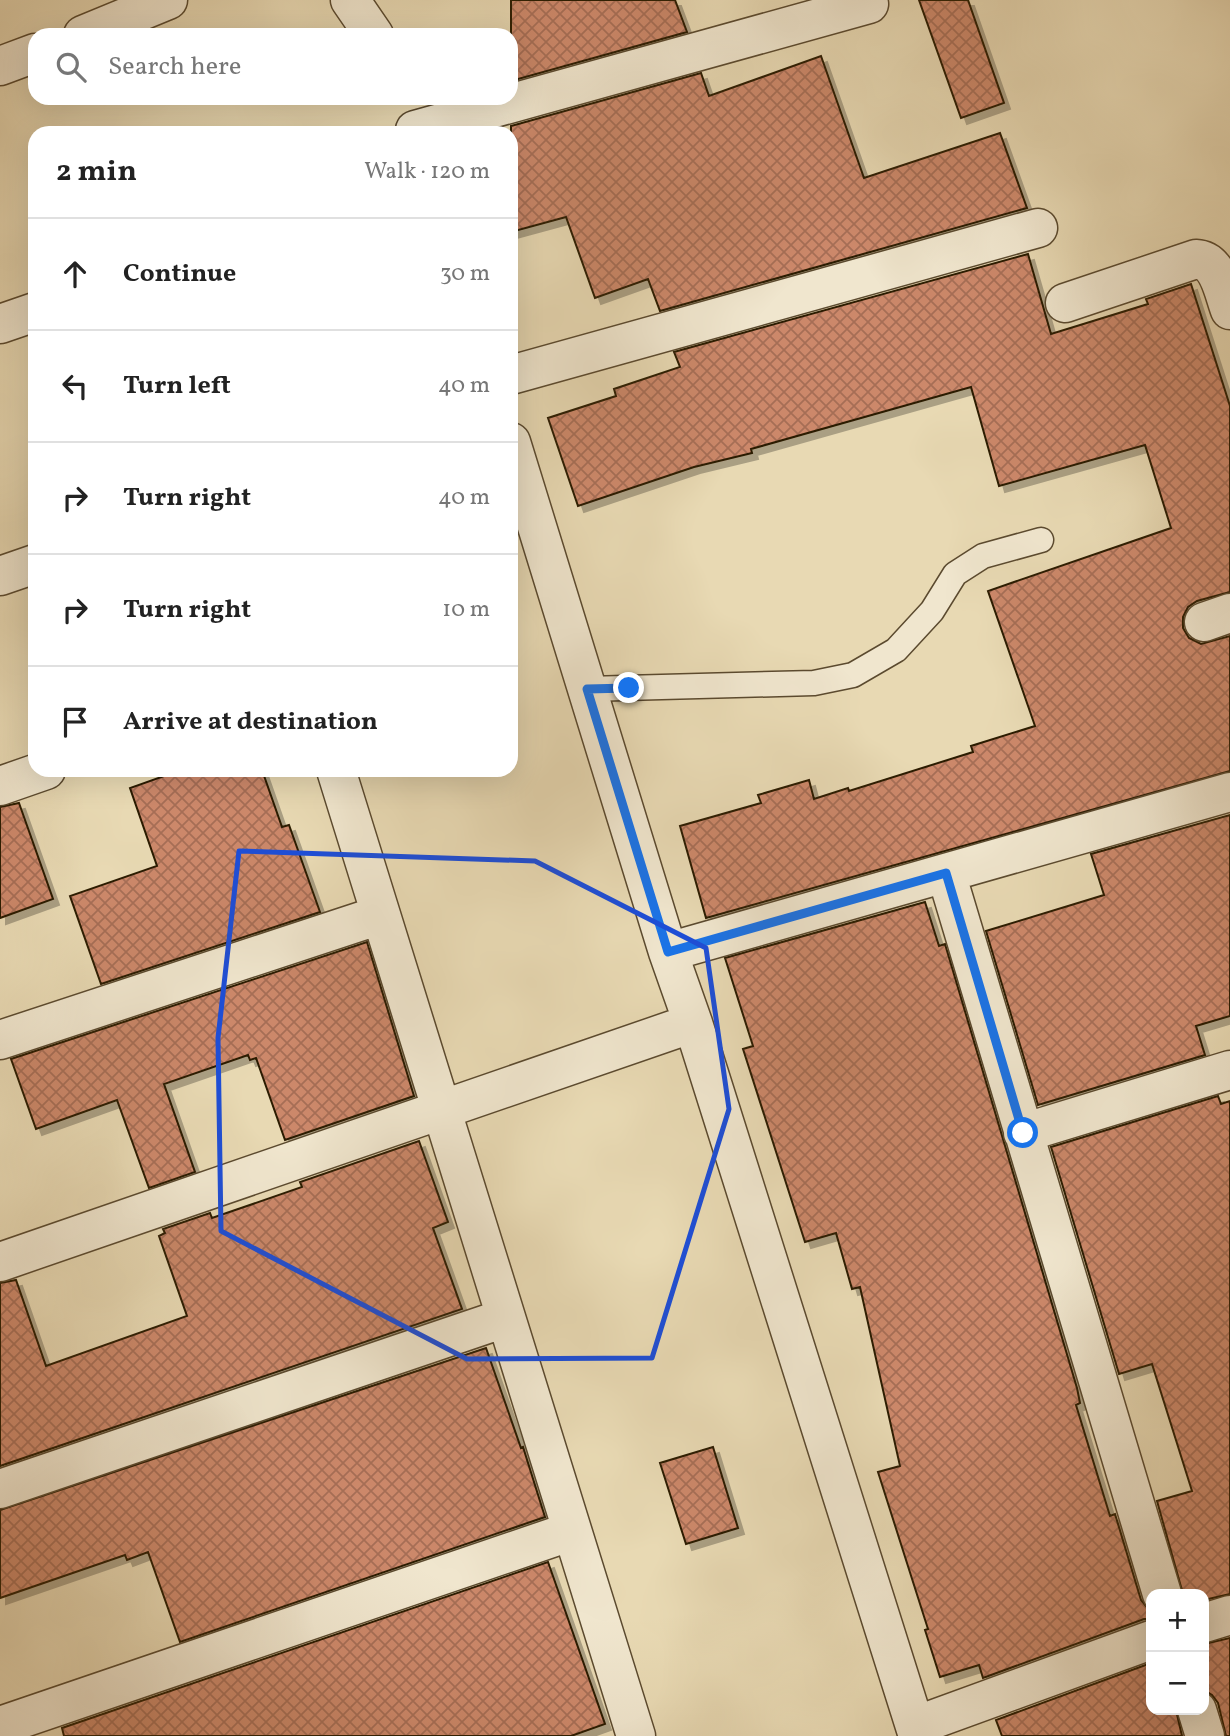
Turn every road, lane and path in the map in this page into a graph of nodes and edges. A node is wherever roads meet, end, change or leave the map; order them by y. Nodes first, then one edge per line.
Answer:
1 (168, 0) edge
2 (350, 0) edge
3 (869, 4) dead end
4 (100, 28) edge
5 (369, 28) edge
6 (28, 56) edge
7 (0, 66) edge
8 (518, 93) edge
9 (471, 105) edge
10 (412, 120) edge
11 (1038, 228) dead end
12 (1065, 303) dead end
13 (1230, 310) edge
14 (28, 314) edge
15 (0, 324) edge
16 (518, 373) edge
17 (518, 465) edge
18 (1041, 540) dead end
19 (28, 566) edge
20 (0, 576) edge
21 (587, 689) junction
22 (28, 776) edge
23 (338, 777) edge
24 (0, 786) edge
25 (1230, 792) edge
26 (946, 873) junction
27 (380, 915) junction
28 (668, 952) junction
29 (693, 1023) junction
30 (0, 1040) edge
31 (1230, 1070) edge
32 (440, 1108) junction
33 (1023, 1133) junction
34 (0, 1262) edge
35 (505, 1318) junction
36 (0, 1489) edge
37 (572, 1531) junction
38 (1160, 1589) edge
39 (1230, 1615) edge
40 (1209, 1621) edge
41 (1146, 1642) edge
42 (1199, 1715) edge
43 (0, 1726) edge
44 (916, 1731) edge
45 (636, 1736) edge
46 (1205, 1736) edge

1 - 4 street
2 - 5 street
3 - 8 street
6 - 7 street
9 - 10 street
11 - 16 street
12 - 13 street
14 - 15 street
17 - 21 street
18 - 21 lane
19 - 20 street
21 - 28 street
22 - 24 street
23 - 27 street
25 - 26 street
26 - 28 street
26 - 33 street
27 - 30 street
27 - 32 street
28 - 29 street
29 - 32 street
29 - 44 street
31 - 33 street
32 - 34 street
32 - 35 street
33 - 38 street
35 - 36 street
35 - 37 street
37 - 43 street
37 - 45 street
39 - 40 street
41 - 44 street
42 - 46 street

